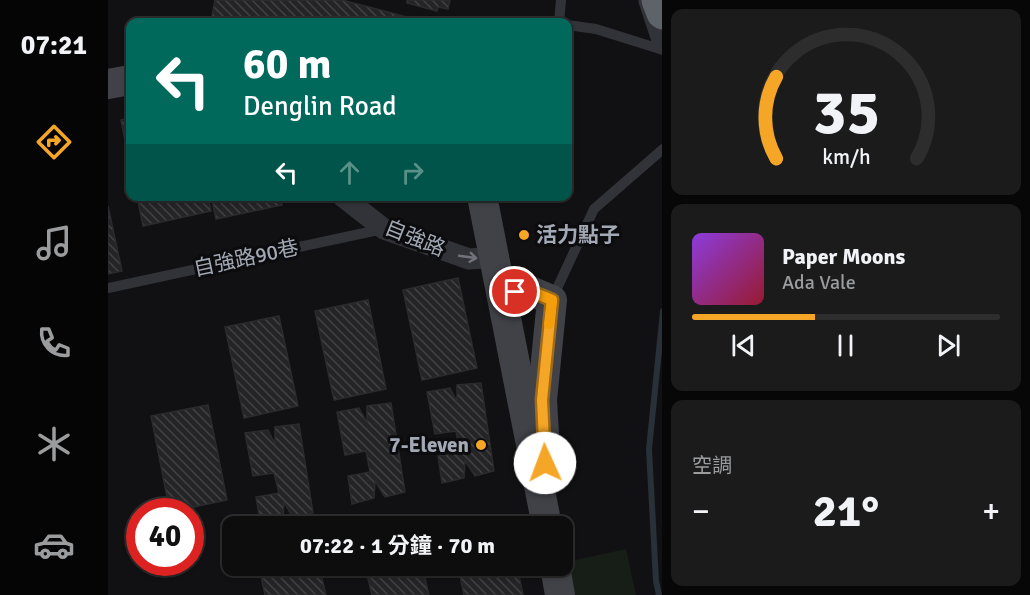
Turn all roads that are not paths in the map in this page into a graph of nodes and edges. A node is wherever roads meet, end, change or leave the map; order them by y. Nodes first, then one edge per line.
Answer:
1 (561, 0) edge
2 (649, 0) edge
3 (559, 18) edge
4 (572, 26) edge
5 (662, 40) edge
6 (662, 50) edge
7 (126, 81) edge
8 (108, 84) edge
9 (662, 149) edge
10 (348, 201) edge
11 (483, 201) edge
12 (384, 229) junction
13 (496, 257) junction
14 (108, 288) edge
15 (502, 293) junction
16 (552, 300) junction
17 (529, 340) junction
18 (546, 516) edge
19 (557, 576) edge
20 (560, 595) edge

1 - 3 lane
2 - 5 street
4 - 6 lane
7 - 8 street
9 - 16 lane
10 - 12 street, 自強路
11 - 13 street
12 -> 13 street, 自強路
12 - 14 lane, 自強路90巷
13 - 15 street
15 - 16 street
15 - 17 street
16 - 17 street
17 - 18 street
19 - 20 street

